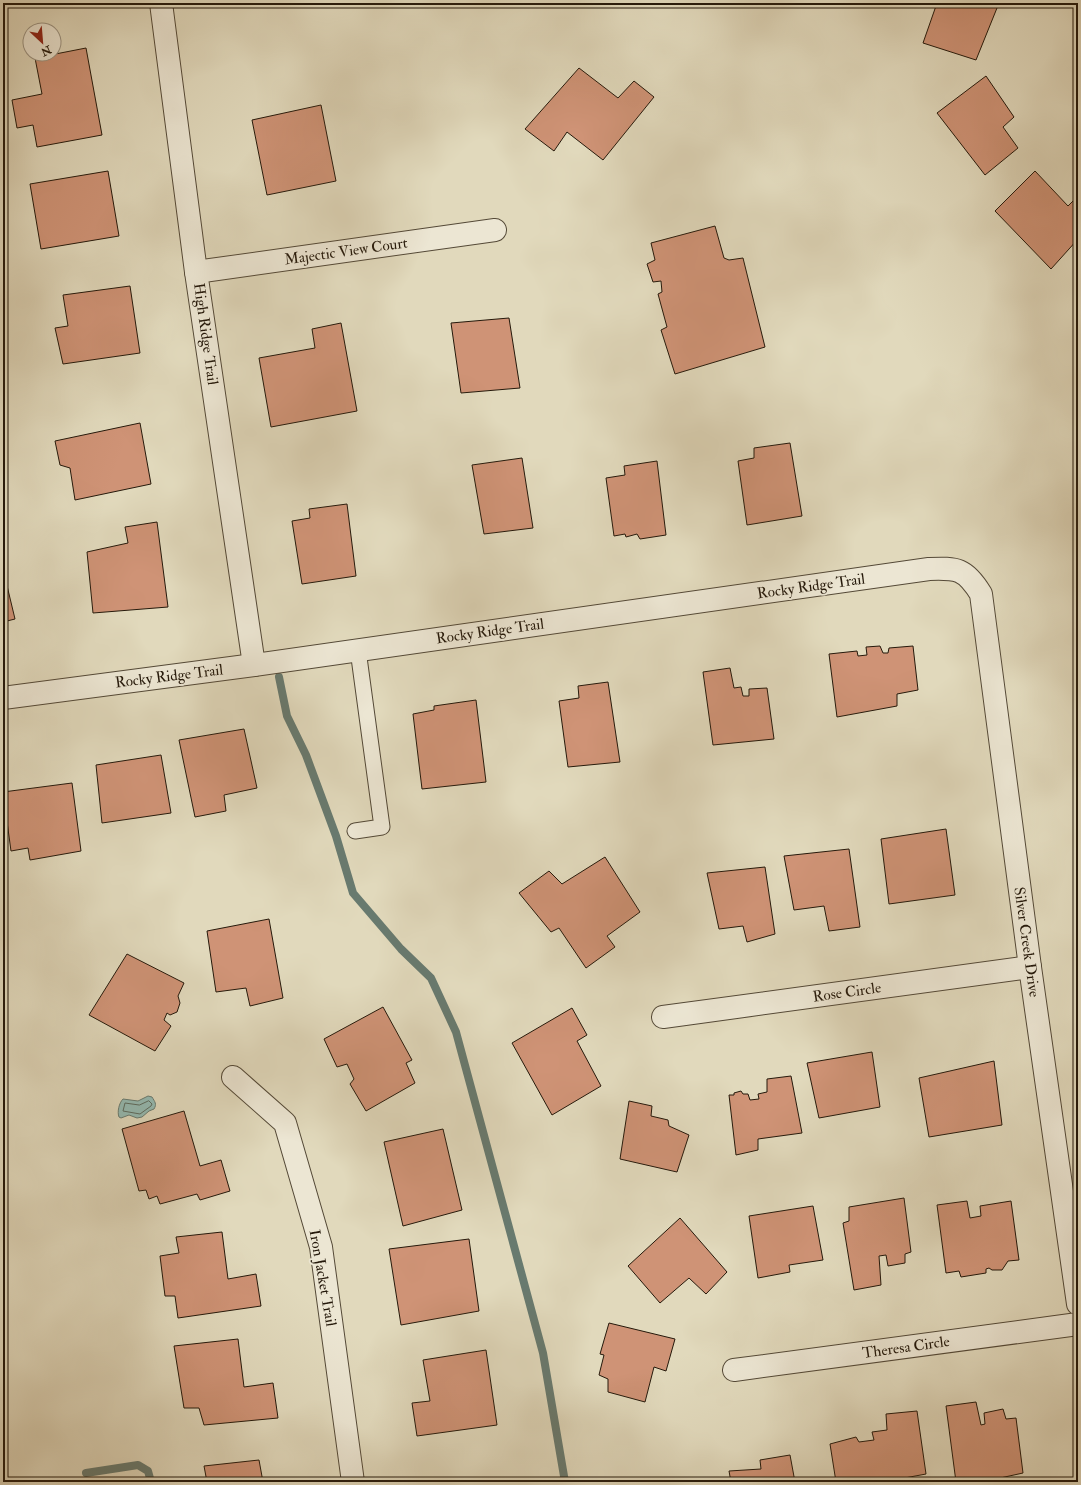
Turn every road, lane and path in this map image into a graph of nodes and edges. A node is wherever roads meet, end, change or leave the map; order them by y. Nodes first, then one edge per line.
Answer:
1 (161, 3) edge
2 (495, 230) dead end
3 (196, 272) junction
4 (973, 581) joint
5 (358, 650) junction
6 (254, 665) junction
7 (3, 698) edge
8 (355, 831) dead end
9 (1030, 967) junction
10 (663, 1017) dead end
11 (233, 1077) dead end
12 (1078, 1304) edge
13 (1078, 1324) edge
14 (734, 1370) dead end
15 (353, 1482) edge

1 - 3 street, High Ridge Trail
2 - 3 street, Majectic View Court
3 - 6 street, High Ridge Trail
4 - 5 street, Rocky Ridge Trail
4 - 9 street, Silver Creek Drive
5 - 6 street, Rocky Ridge Trail
5 - 8 lane
6 - 7 street, Rocky Ridge Trail
9 - 10 street, Rose Circle
9 - 12 street, Silver Creek Drive
11 - 15 street, Iron Jacket Trail
13 - 14 street, Theresa Circle

